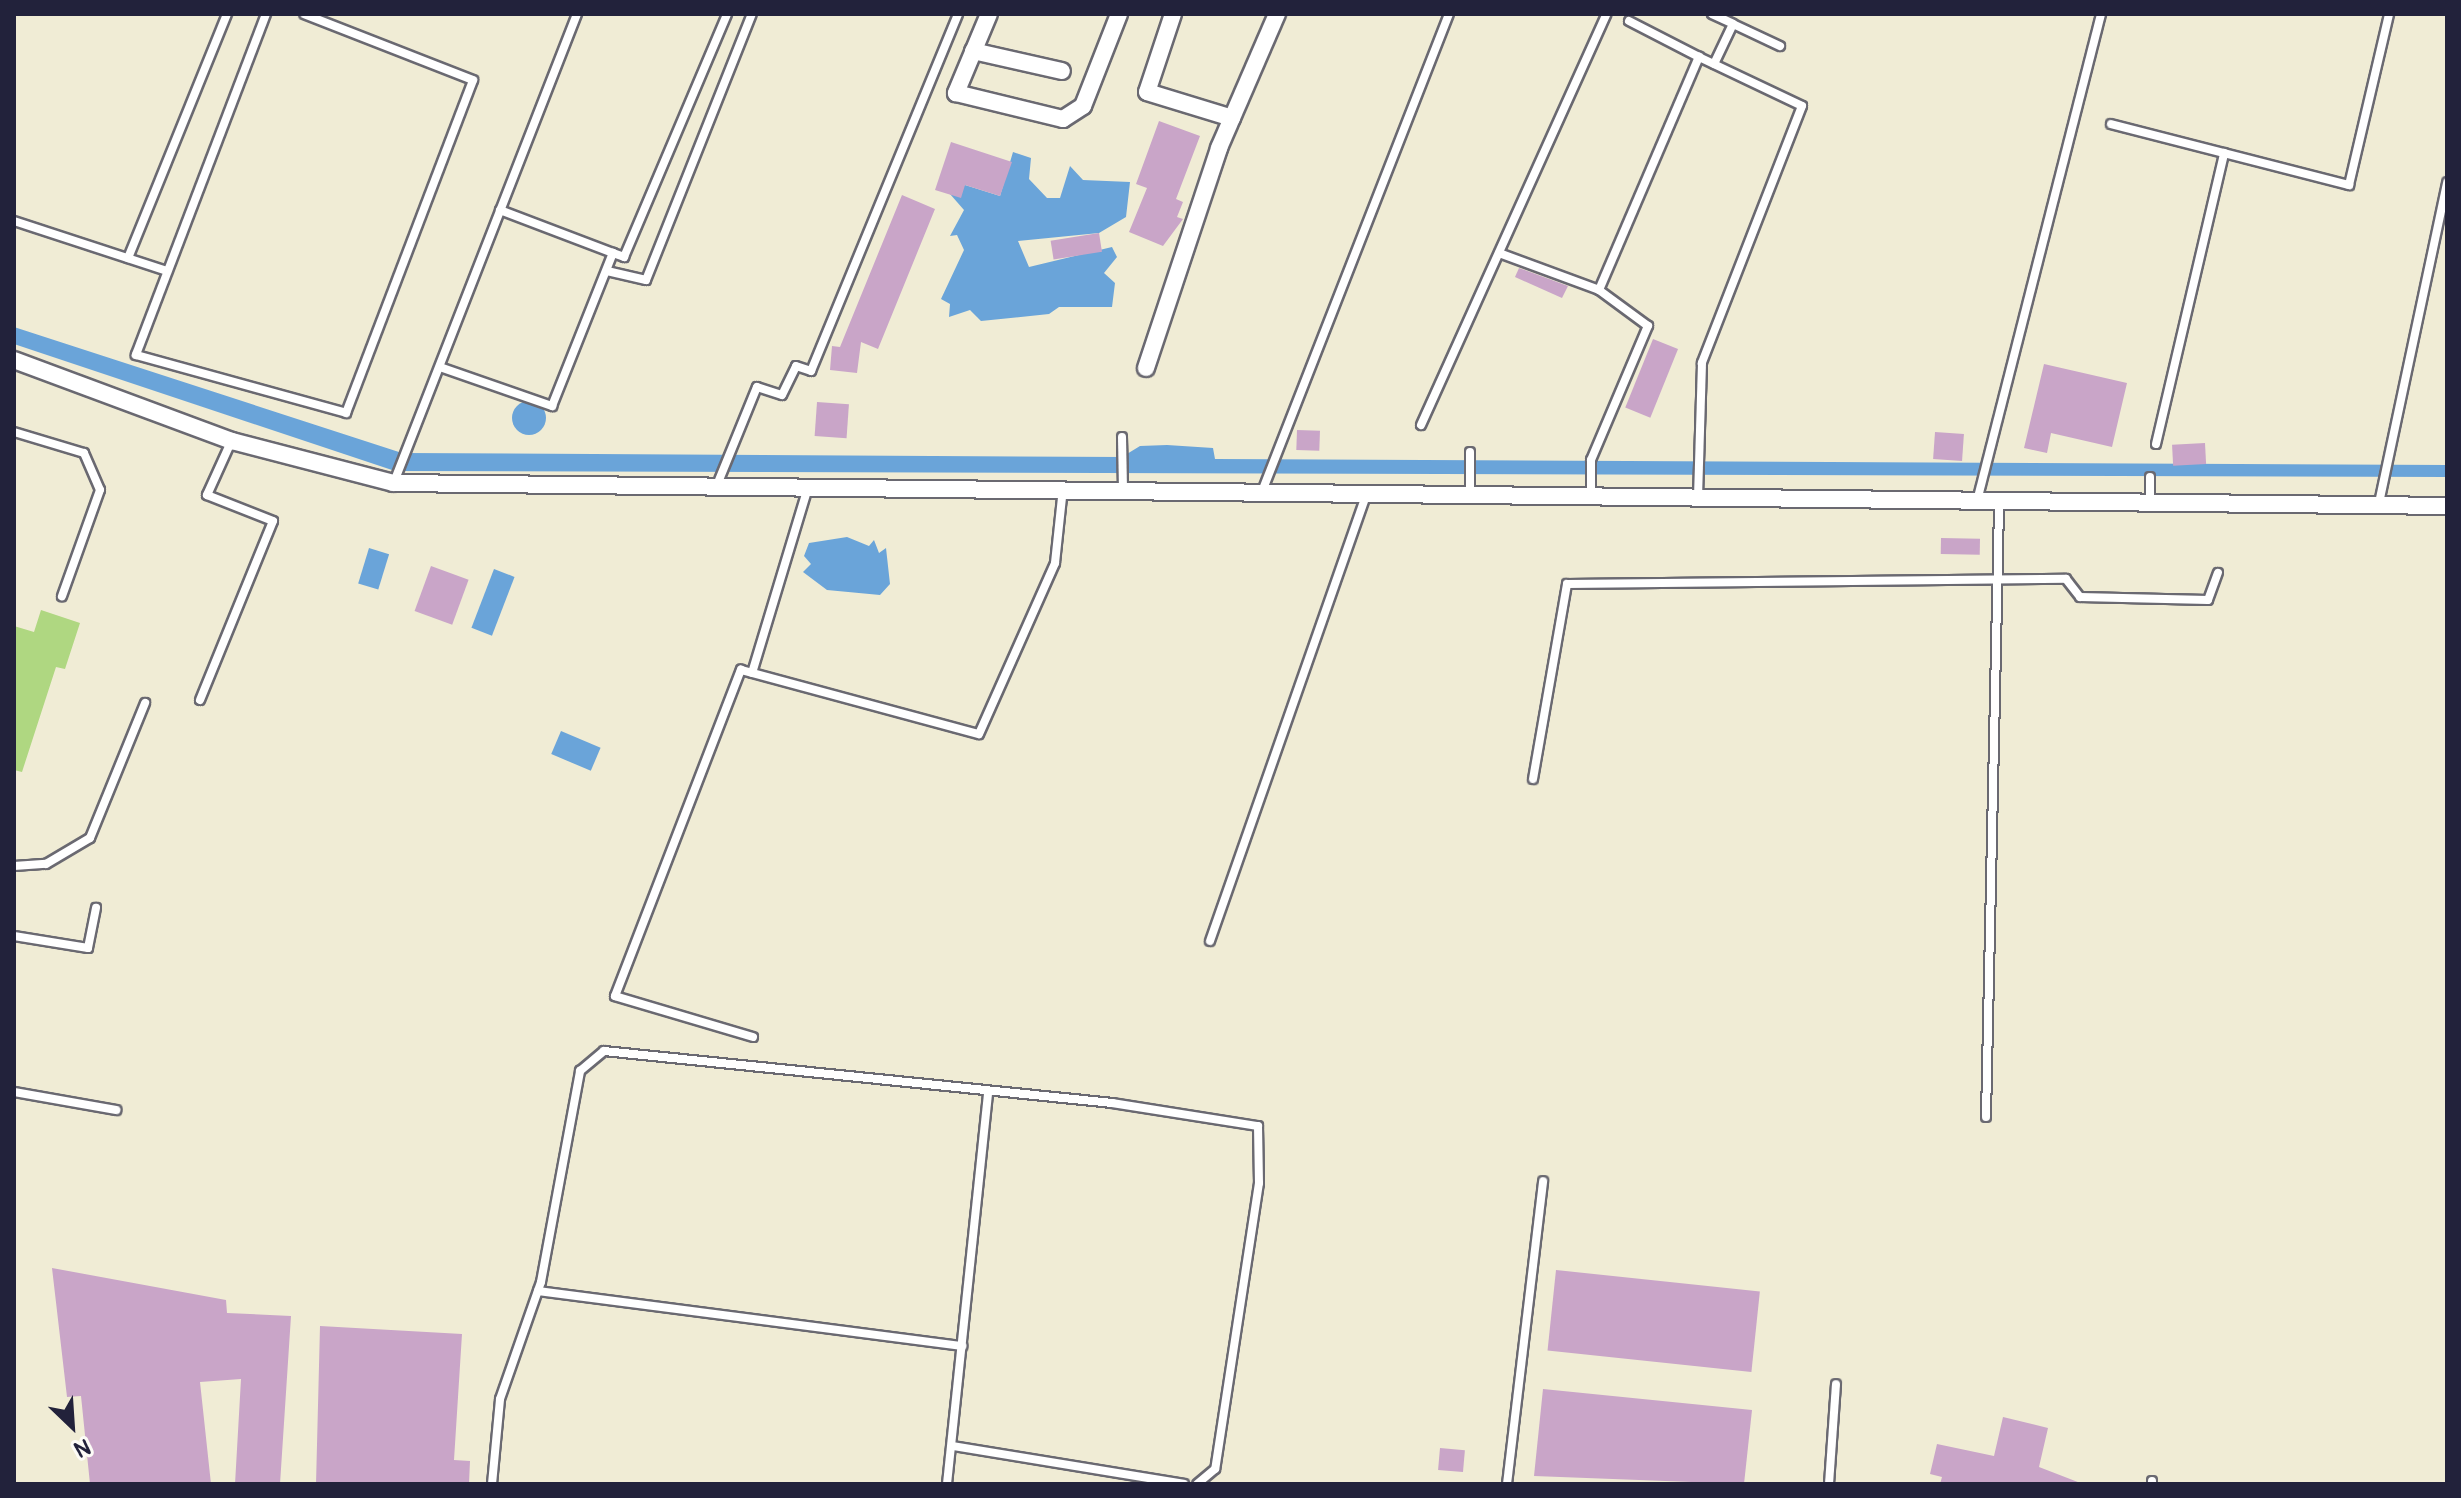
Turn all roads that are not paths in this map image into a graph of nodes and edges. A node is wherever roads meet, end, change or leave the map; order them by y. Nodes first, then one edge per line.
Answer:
1 (227, 14) edge
2 (266, 14) edge
3 (304, 14) edge
4 (577, 14) edge
5 (727, 14) edge
6 (752, 14) edge
7 (958, 14) edge
8 (989, 14) edge
9 (1119, 14) edge
10 (1173, 14) edge
11 (1277, 14) edge
12 (1449, 14) edge
13 (1607, 14) edge
14 (1712, 14) edge
15 (2101, 14) edge
16 (2389, 14) edge
17 (1725, 17) edge
18 (1629, 21) dead end
19 (1733, 24) junction
20 (1780, 46) dead end
21 (973, 51) junction
22 (1699, 57) junction
23 (1714, 64) junction
24 (1062, 71) dead end
25 (1232, 118) junction
26 (2111, 124) dead end
27 (2224, 153) junction
28 (2447, 182) edge
29 (500, 210) junction
30 (14, 221) edge
31 (613, 253) junction
32 (1499, 253) junction
33 (128, 258) junction
34 (167, 271) junction
35 (607, 271) junction
36 (1599, 290) junction
37 (14, 360) edge
38 (440, 367) junction
39 (1146, 368) dead end
40 (1421, 425) dead end
41 (14, 432) edge
42 (1122, 437) dead end
43 (232, 441) junction
44 (2156, 444) dead end
45 (1469, 456) dead end
46 (397, 477) junction
47 (2150, 477) dead end
48 (721, 479) junction
49 (1122, 481) junction
50 (1267, 482) junction
51 (808, 487) junction
52 (1063, 487) junction
53 (1368, 490) junction
54 (1470, 492) junction
55 (1591, 495) junction
56 (1697, 498) junction
57 (2150, 502) junction
58 (2379, 503) junction
59 (1999, 505) junction
60 (1975, 506) junction
61 (2447, 506) edge
62 (2218, 573) dead end
63 (1999, 580) junction
64 (62, 596) dead end
65 (752, 673) junction
66 (200, 700) dead end
67 (145, 703) dead end
68 (1533, 779) dead end
69 (14, 866) edge
70 (96, 908) dead end
71 (14, 936) edge
72 (1210, 941) dead end
73 (753, 1037) dead end
74 (14, 1092) edge
75 (988, 1092) junction
76 (116, 1110) dead end
77 (1986, 1117) dead end
78 (1543, 1181) dead end
79 (538, 1291) junction
80 (962, 1346) junction
81 (1836, 1384) dead end
82 (953, 1446) junction
83 (492, 1484) edge
84 (947, 1484) edge
85 (1184, 1484) edge
86 (1197, 1484) edge
87 (1507, 1484) edge
88 (1829, 1484) edge

1 - 33 lane
2 - 34 lane
3 - 34 lane
4 - 29 lane
5 - 31 lane
6 - 35 lane
7 - 48 lane
8 - 21 street
9 - 21 street
10 - 25 street
11 - 25 street
12 - 50 lane
13 - 32 lane
14 - 17 lane
15 - 60 lane
16 - 27 lane
17 - 19 lane
18 - 22 lane
19 - 20 lane
19 - 23 lane
21 - 24 street
22 - 23 lane
22 - 36 lane
23 - 56 lane
25 - 39 street
26 - 27 lane
27 - 44 lane
28 - 58 lane
29 - 31 lane
29 - 38 lane
30 - 33 lane
31 - 35 lane
32 - 36 lane
32 - 40 lane
33 - 34 lane
35 - 38 lane
36 - 55 lane
37 - 43 street
38 - 46 lane
41 - 64 lane
42 - 49 lane
43 - 46 street
43 - 66 lane
45 - 54 lane
46 - 48 street
47 - 57 lane
48 - 51 street
49 - 50 street
49 - 52 street
50 - 53 street
51 - 52 street
51 - 65 lane
52 - 65 lane
53 - 54 street
53 - 72 lane
54 - 55 street
55 - 56 street
56 - 60 street
57 - 58 street
57 - 59 street
58 - 61 street
59 - 60 street
59 - 63 lane
62 - 63 lane
63 - 68 lane
63 - 77 lane
65 - 73 lane
67 - 69 lane
70 - 71 lane
74 - 76 lane
75 - 79 lane
75 - 80 lane
75 - 86 lane
78 - 87 lane
79 - 80 lane
79 - 83 lane
80 - 82 lane
81 - 88 lane
82 - 84 lane
82 - 85 lane

